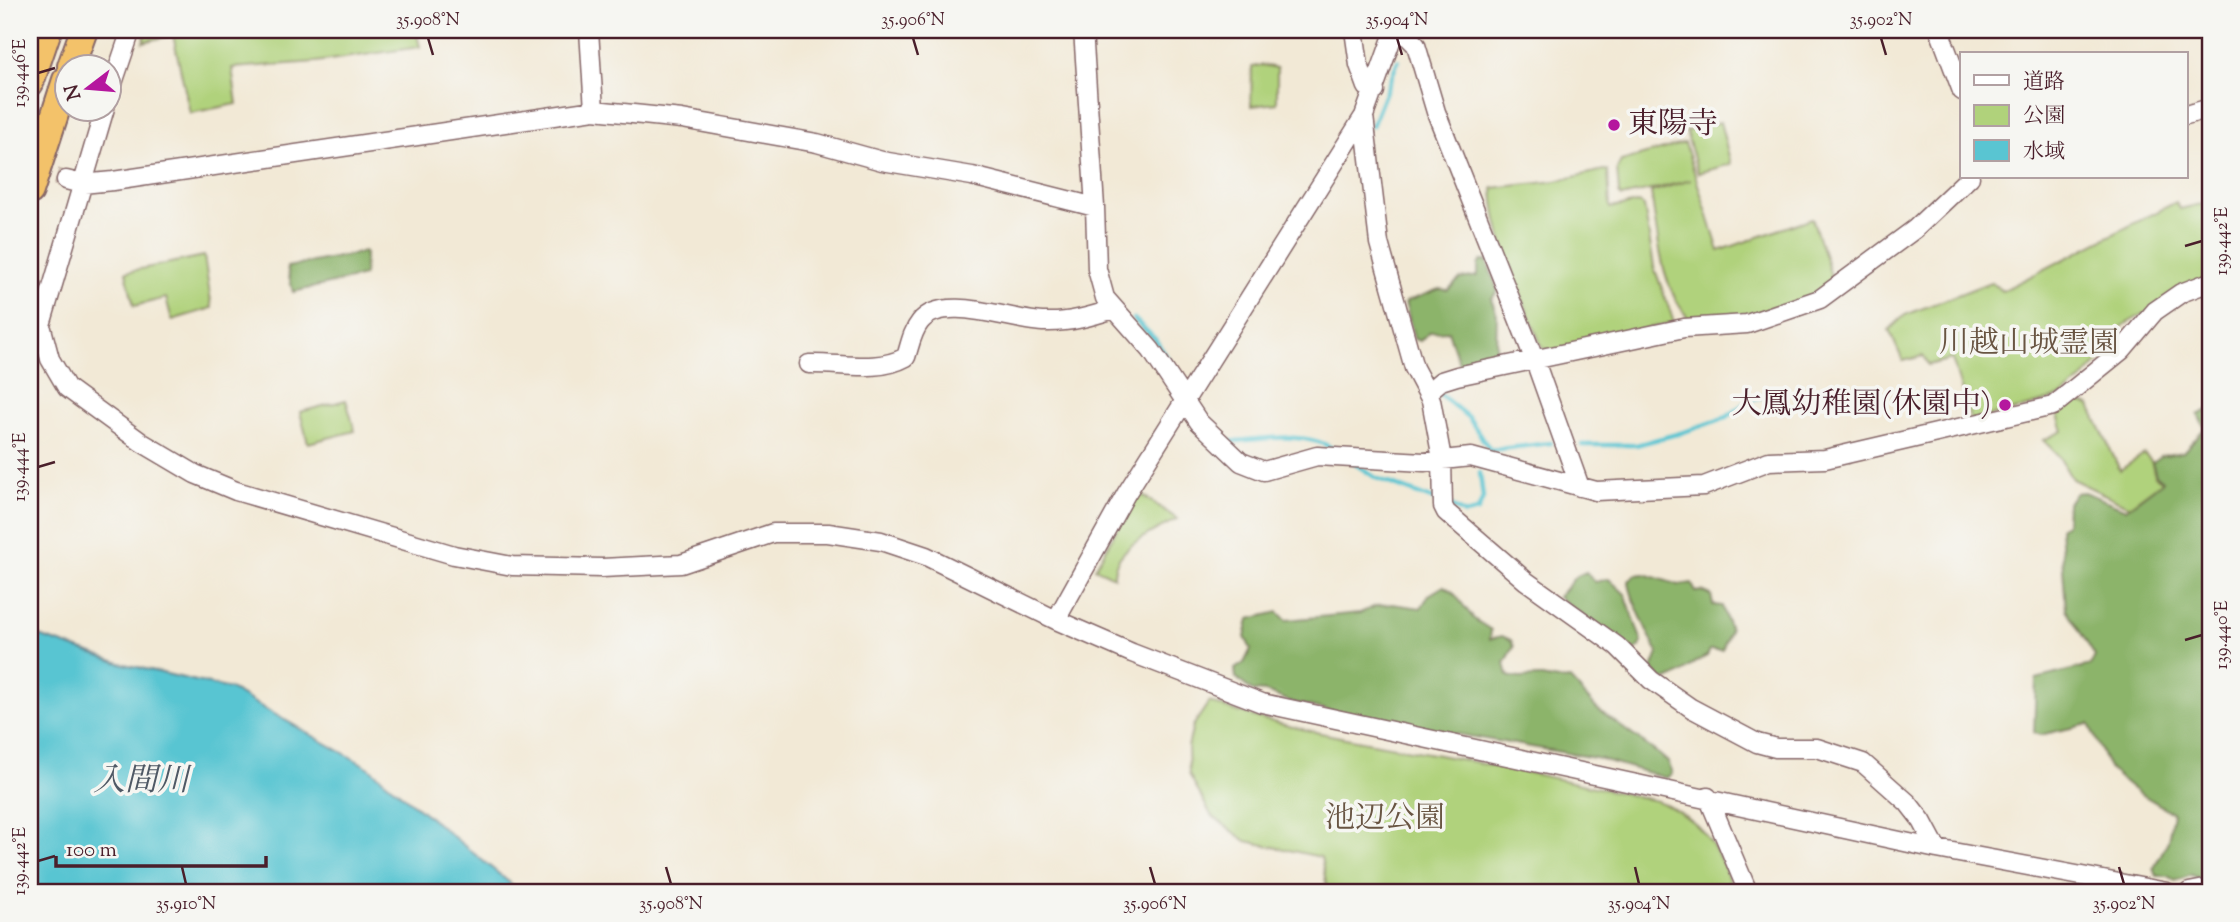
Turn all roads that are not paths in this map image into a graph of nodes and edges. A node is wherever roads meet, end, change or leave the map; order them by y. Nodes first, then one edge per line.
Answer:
1 (48, 30) edge
2 (84, 30) edge
3 (131, 30) edge
4 (589, 30) edge
5 (1083, 30) edge
6 (1354, 30) edge
7 (1939, 30) edge
8 (1394, 31) edge
9 (76, 52) edge
10 (122, 57) edge
11 (30, 83) edge
12 (1960, 86) edge
13 (1375, 91) junction
14 (2210, 108) edge
15 (594, 110) junction
16 (2188, 114) edge
17 (1364, 116) junction
18 (52, 122) edge
19 (99, 122) edge
20 (1969, 178) edge
21 (74, 182) junction
22 (30, 191) edge
23 (1096, 207) junction
24 (2210, 282) edge
25 (1114, 309) junction
26 (1535, 361) junction
27 (809, 363) dead end
28 (1428, 393) junction
29 (1188, 396) junction
30 (1442, 459) junction
31 (1580, 486) junction
32 (1056, 620) junction
33 (1709, 797) junction
34 (1937, 849) junction
35 (2210, 888) edge
36 (1748, 892) edge
37 (2167, 892) edge
38 (2189, 892) edge

1 - 11 highway
2 - 9 highway
3 - 10 street
4 - 15 street
5 - 23 street
6 - 13 street
7 - 12 street
8 - 13 street
8 - 26 street
13 - 17 street
14 - 16 street
15 - 21 street
15 - 23 street
17 - 28 street
17 - 29 street
18 - 22 highway
19 - 21 street
20 - 26 street
21 - 32 street
23 - 25 street
24 - 31 street
25 - 27 street
25 - 29 street
26 - 28 street
26 - 31 street
28 - 30 street
29 - 30 street
29 - 32 street
30 - 31 street
30 - 34 street
32 - 33 street
33 - 34 street
33 - 36 street
34 - 37 street
35 - 38 street

